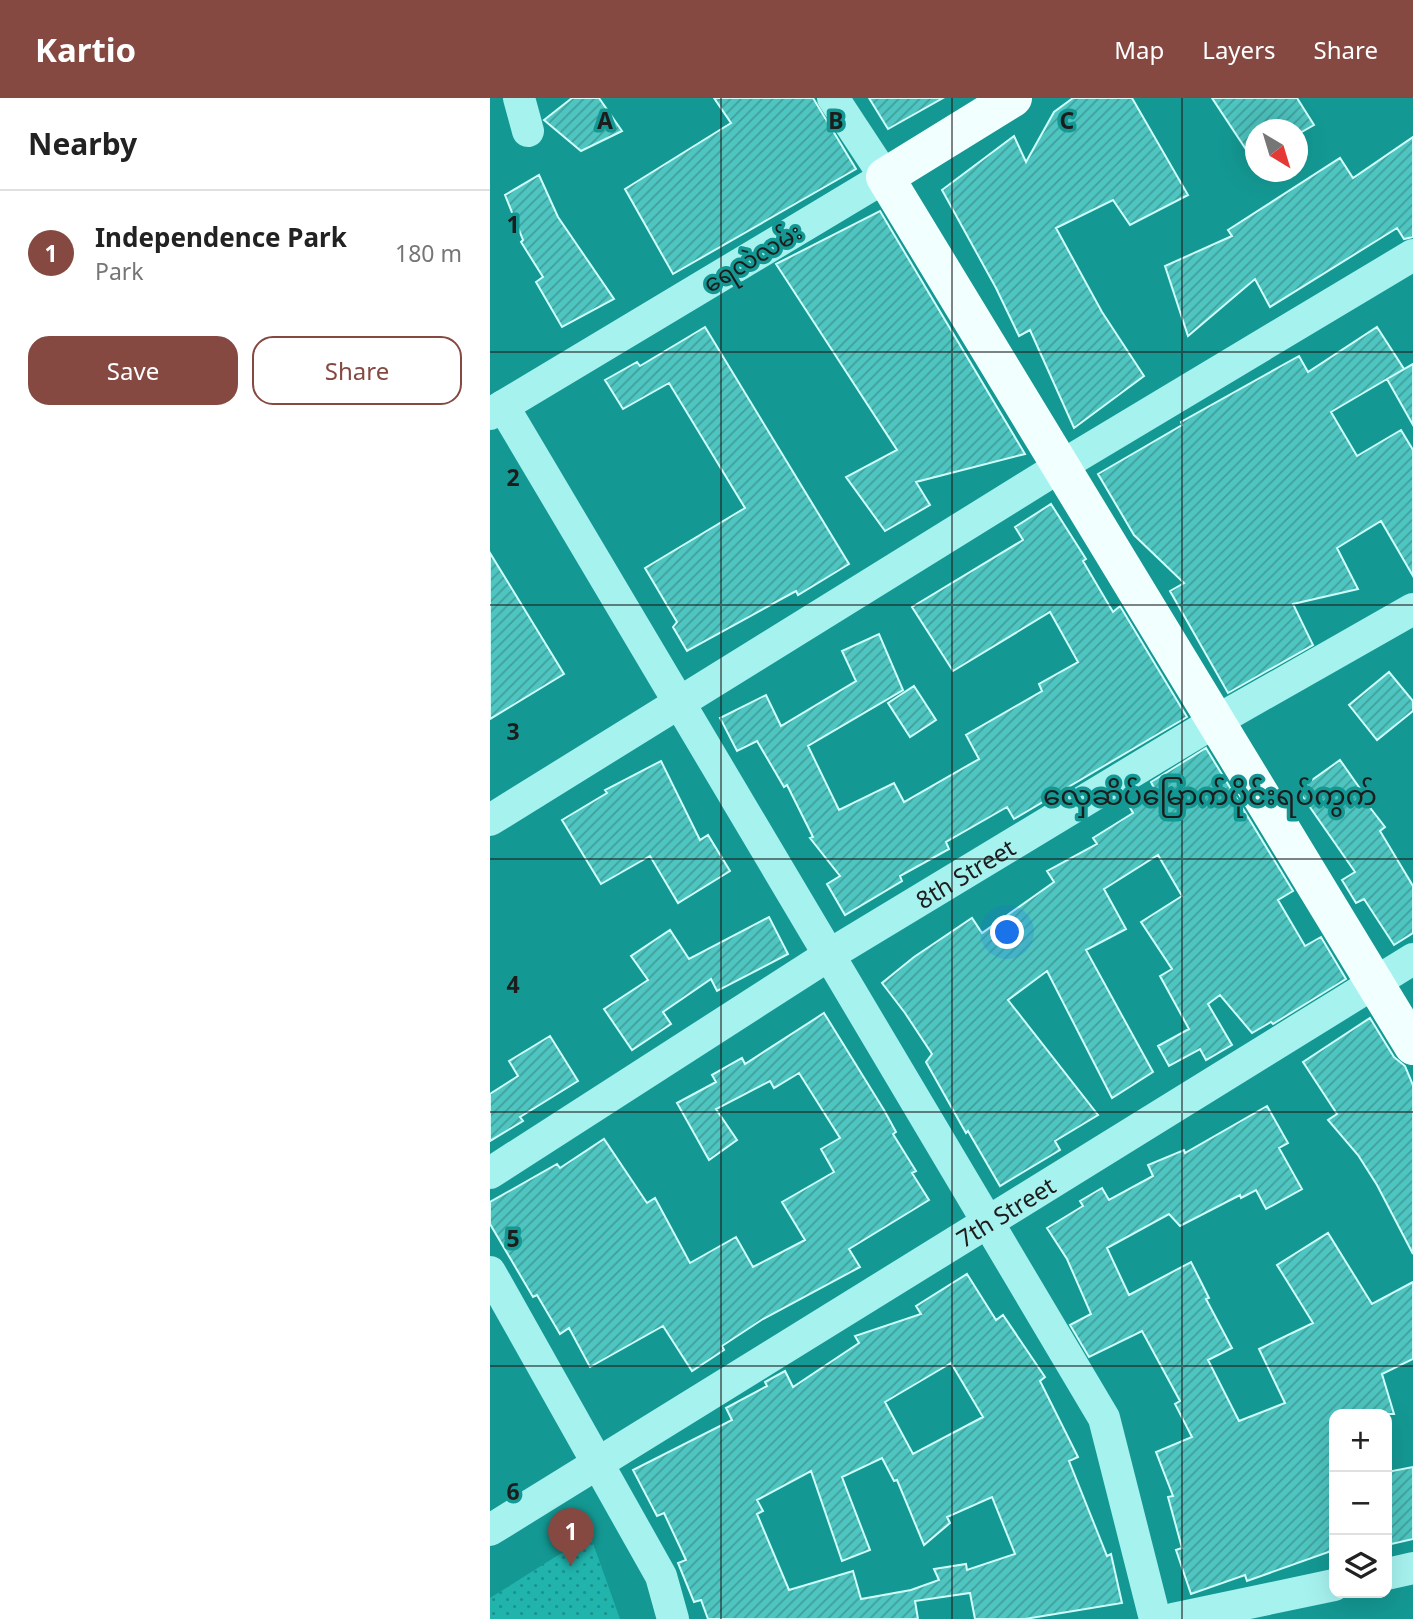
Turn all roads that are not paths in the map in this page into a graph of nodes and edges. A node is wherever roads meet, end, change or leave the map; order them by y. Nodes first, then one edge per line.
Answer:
1 (519, 98) edge
2 (833, 98) edge
3 (1013, 98) edge
4 (528, 131) dead end
5 (885, 177) junction
6 (1413, 255) edge
7 (496, 410) edge
8 (1061, 466) junction
9 (1413, 609) edge
10 (678, 703) junction
11 (1216, 721) junction
12 (490, 820) edge
13 (829, 955) junction
14 (1413, 959) edge
15 (1374, 982) junction
16 (1413, 1046) edge
17 (490, 1173) edge
18 (989, 1221) junction
19 (490, 1272) edge
20 (598, 1465) junction
21 (490, 1530) edge
22 (1413, 1568) edge
23 (1392, 1573) edge
24 (1329, 1586) edge
25 (673, 1619) edge
26 (1155, 1619) edge
27 (1173, 1619) edge

1 - 4 street
2 - 5 street
3 - 5 main road, ရေလဲလမ်း
5 - 7 street, ရေလဲလမ်း
5 - 8 main road
6 - 8 street
7 - 10 street
8 - 10 street
8 - 11 main road
9 - 11 street, 8th Street
10 - 12 street
10 - 13 street
11 - 13 street, 8th Street
11 - 15 main road
13 - 17 street, 8th Street
13 - 18 street
14 - 15 street, 7th Street
15 - 16 main road
15 - 18 street, 7th Street
18 - 20 street, 7th Street
18 - 26 street
19 - 20 street
20 - 21 street, 7th Street
20 - 25 street
22 - 23 street
24 - 27 street

